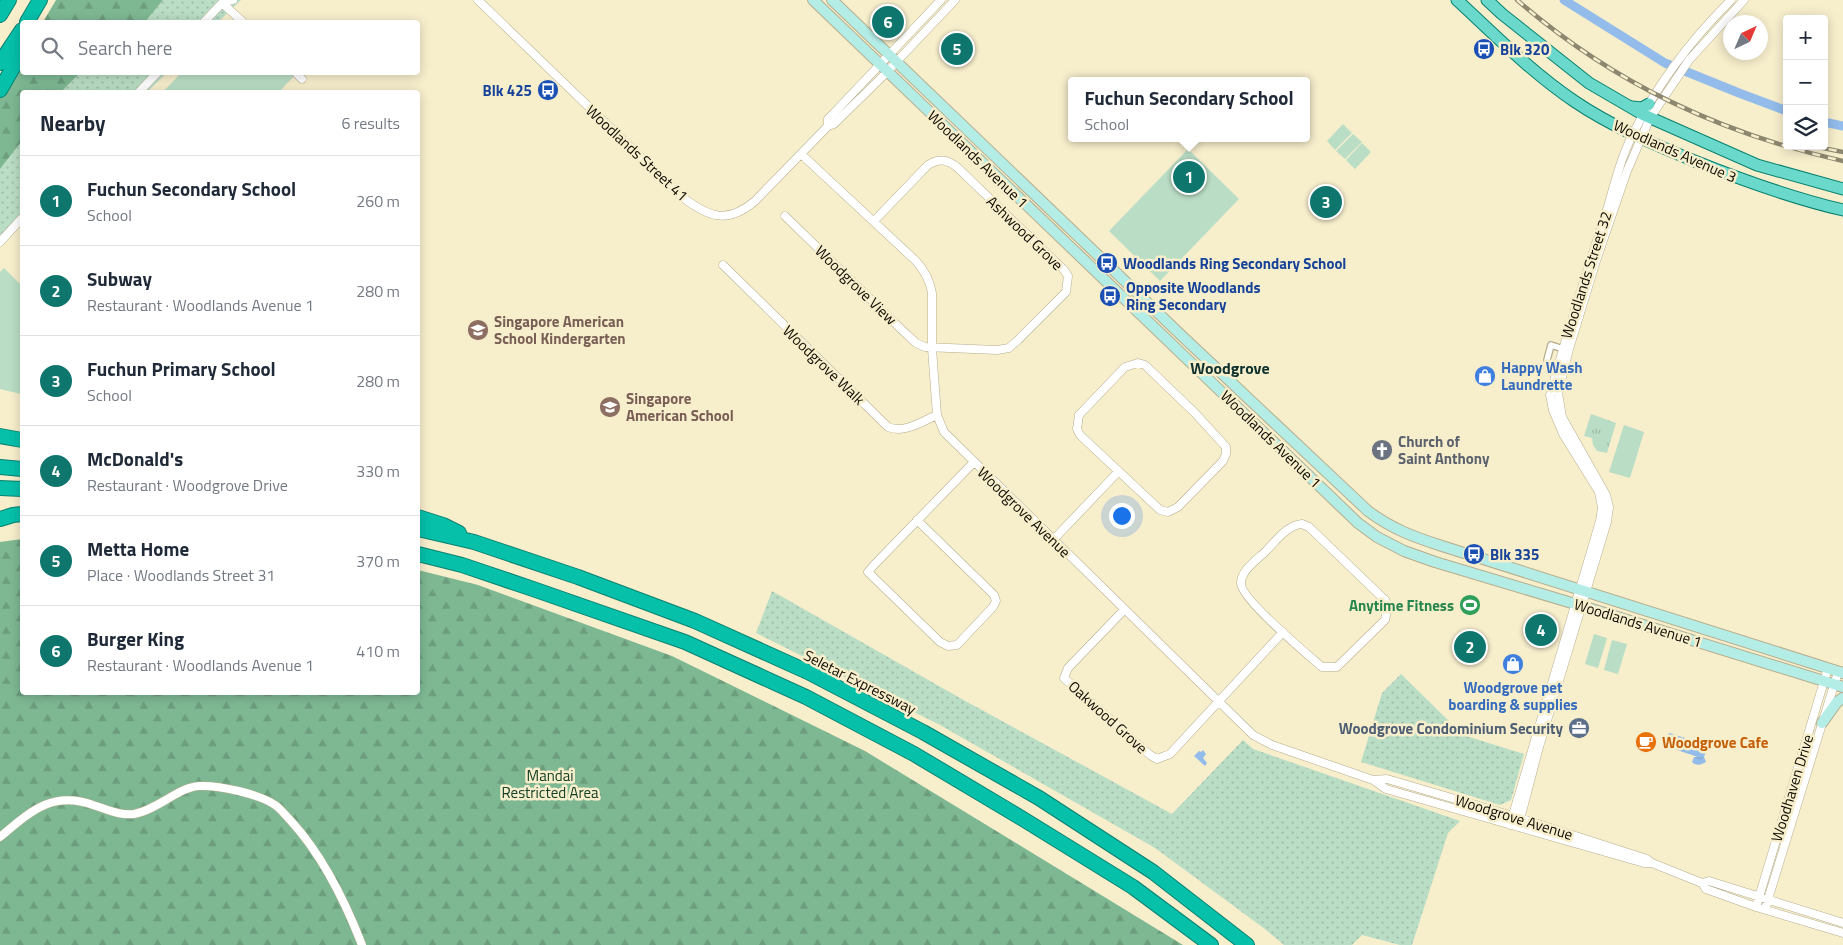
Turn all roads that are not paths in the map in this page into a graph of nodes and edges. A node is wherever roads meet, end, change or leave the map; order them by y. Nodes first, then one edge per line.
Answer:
1 (9, 0) edge
2 (40, 0) edge
3 (233, 0) edge
4 (478, 0) edge
5 (813, 0) edge
6 (832, 0) edge
7 (941, 0) edge
8 (955, 0) edge
9 (1457, 0) edge
10 (1487, 0) edge
11 (1731, 0) edge
12 (1744, 0) edge
13 (222, 3) junction
14 (0, 15) edge
15 (28, 20) edge
16 (206, 20) edge
17 (241, 20) edge
18 (20, 33) edge
19 (20, 50) edge
20 (892, 58) junction
21 (1684, 59) junction
22 (0, 63) edge
23 (883, 68) junction
24 (155, 75) edge
25 (298, 75) edge
26 (1672, 77) junction
27 (302, 79) dead end
28 (0, 90) edge
29 (141, 90) edge
30 (1648, 112) junction
31 (1636, 136) junction
32 (801, 154) junction
33 (1843, 189) edge
34 (1843, 210) edge
35 (785, 216) dead end
36 (20, 220) edge
37 (874, 221) junction
38 (0, 242) edge
39 (722, 265) dead end
40 (1563, 348) junction
41 (932, 349) junction
42 (1547, 360) dead end
43 (937, 416) junction
44 (0, 436) edge
45 (20, 440) edge
46 (974, 462) junction
47 (0, 467) edge
48 (20, 469) edge
49 (1118, 472) junction
50 (0, 488) edge
51 (20, 489) edge
52 (20, 514) edge
53 (0, 519) edge
54 (420, 519) edge
55 (917, 520) junction
56 (420, 529) edge
57 (1053, 540) junction
58 (474, 542) junction
59 (420, 554) edge
60 (1583, 590) junction
61 (1578, 604) junction
62 (1124, 610) junction
63 (1283, 632) junction
64 (1836, 671) edge
65 (1834, 684) edge
66 (1843, 698) edge
67 (1219, 702) junction
68 (1822, 723) junction
69 (1373, 780) junction
70 (1516, 817) junction
71 (1514, 826) junction
72 (0, 837) edge
73 (1652, 863) junction
74 (1702, 883) junction
75 (1759, 897) junction
76 (1768, 900) junction
77 (1756, 907) junction
78 (1765, 910) junction
79 (1843, 923) edge
80 (1843, 933) edge
81 (362, 945) edge
82 (1211, 945) edge
83 (1248, 945) edge

1 - 14 highway
2 - 15 highway
3 - 13 street
4 - 32 street, Woodlands Street 41
5 - 23 main road, Woodlands Avenue 1
6 - 20 main road, Woodlands Avenue 1
7 - 20 street
8 - 20 street
9 - 31 main road, Woodlands Avenue 3
10 - 30 main road, Woodlands Avenue 3
11 - 21 street
12 - 21 street
13 - 16 street
13 - 17 street
18 - 22 highway
19 - 28 highway
20 - 23 street, Woodlands Street 41
20 - 60 main road, Woodlands Avenue 1
21 - 26 street
23 - 32 street, Woodlands Street 41
23 - 61 main road, Woodlands Avenue 1
24 - 29 street
25 - 27 street
26 - 30 street
26 - 30 street
30 - 31 street, Woodlands Street 32
30 - 33 main road, Woodlands Avenue 3
31 - 34 main road, Woodlands Avenue 3
31 - 40 street, Woodlands Street 32
31 - 60 street, Woodlands Street 32
32 - 37 street, Woodgrove Avenue
35 - 41 street, Woodgrove View
36 - 38 street
37 - 41 street, Woodgrove Avenue
37 - 41 street, Ashwood Grove
39 - 43 street, Woodgrove Walk
40 - 42 street
40 - 60 street, Woodlands Street 32
41 - 43 street, Woodgrove Avenue
43 - 46 street, Woodgrove Avenue
44 - 45 highway
46 - 55 street
46 - 57 street, Woodgrove Avenue
47 - 48 highway
49 - 49 street
49 - 57 street
50 - 51 highway
52 - 53 highway
54 - 58 highway
55 - 55 street
56 - 58 highway, Seletar Expressway
57 - 62 street, Woodgrove Avenue
58 - 83 highway, Seletar Expressway
59 - 82 highway
60 - 61 street, Woodlands Street 32
60 - 64 main road, Woodlands Avenue 1
61 - 65 main road, Woodlands Avenue 1
61 - 70 street, Woodlands Street 32
62 - 67 street, Woodgrove Avenue
62 - 67 street, Oakwood Grove
63 - 63 street
63 - 67 street
64 - 65 street, Woodhaven Drive
65 - 68 street, Woodhaven Drive
65 - 75 street, Woodhaven Drive
66 - 68 main road
67 - 69 street, Woodgrove Avenue
68 - 76 street, Woodhaven Drive
69 - 70 street, Woodgrove Avenue
69 - 71 street, Woodgrove Avenue
70 - 71 street, Woodlands Street 32
70 - 73 street, Woodgrove Avenue
71 - 73 street, Woodgrove Avenue
72 - 81 street
73 - 74 street, Woodgrove Avenue
74 - 75 street, Woodgrove Avenue
74 - 77 street, Woodgrove Avenue
75 - 76 street, Woodgrove Avenue
75 - 77 street, Woodhaven Drive
76 - 78 street, Woodhaven Drive
76 - 79 street, Woodgrove Avenue
77 - 78 street, Woodgrove Avenue
78 - 80 street, Woodgrove Avenue

